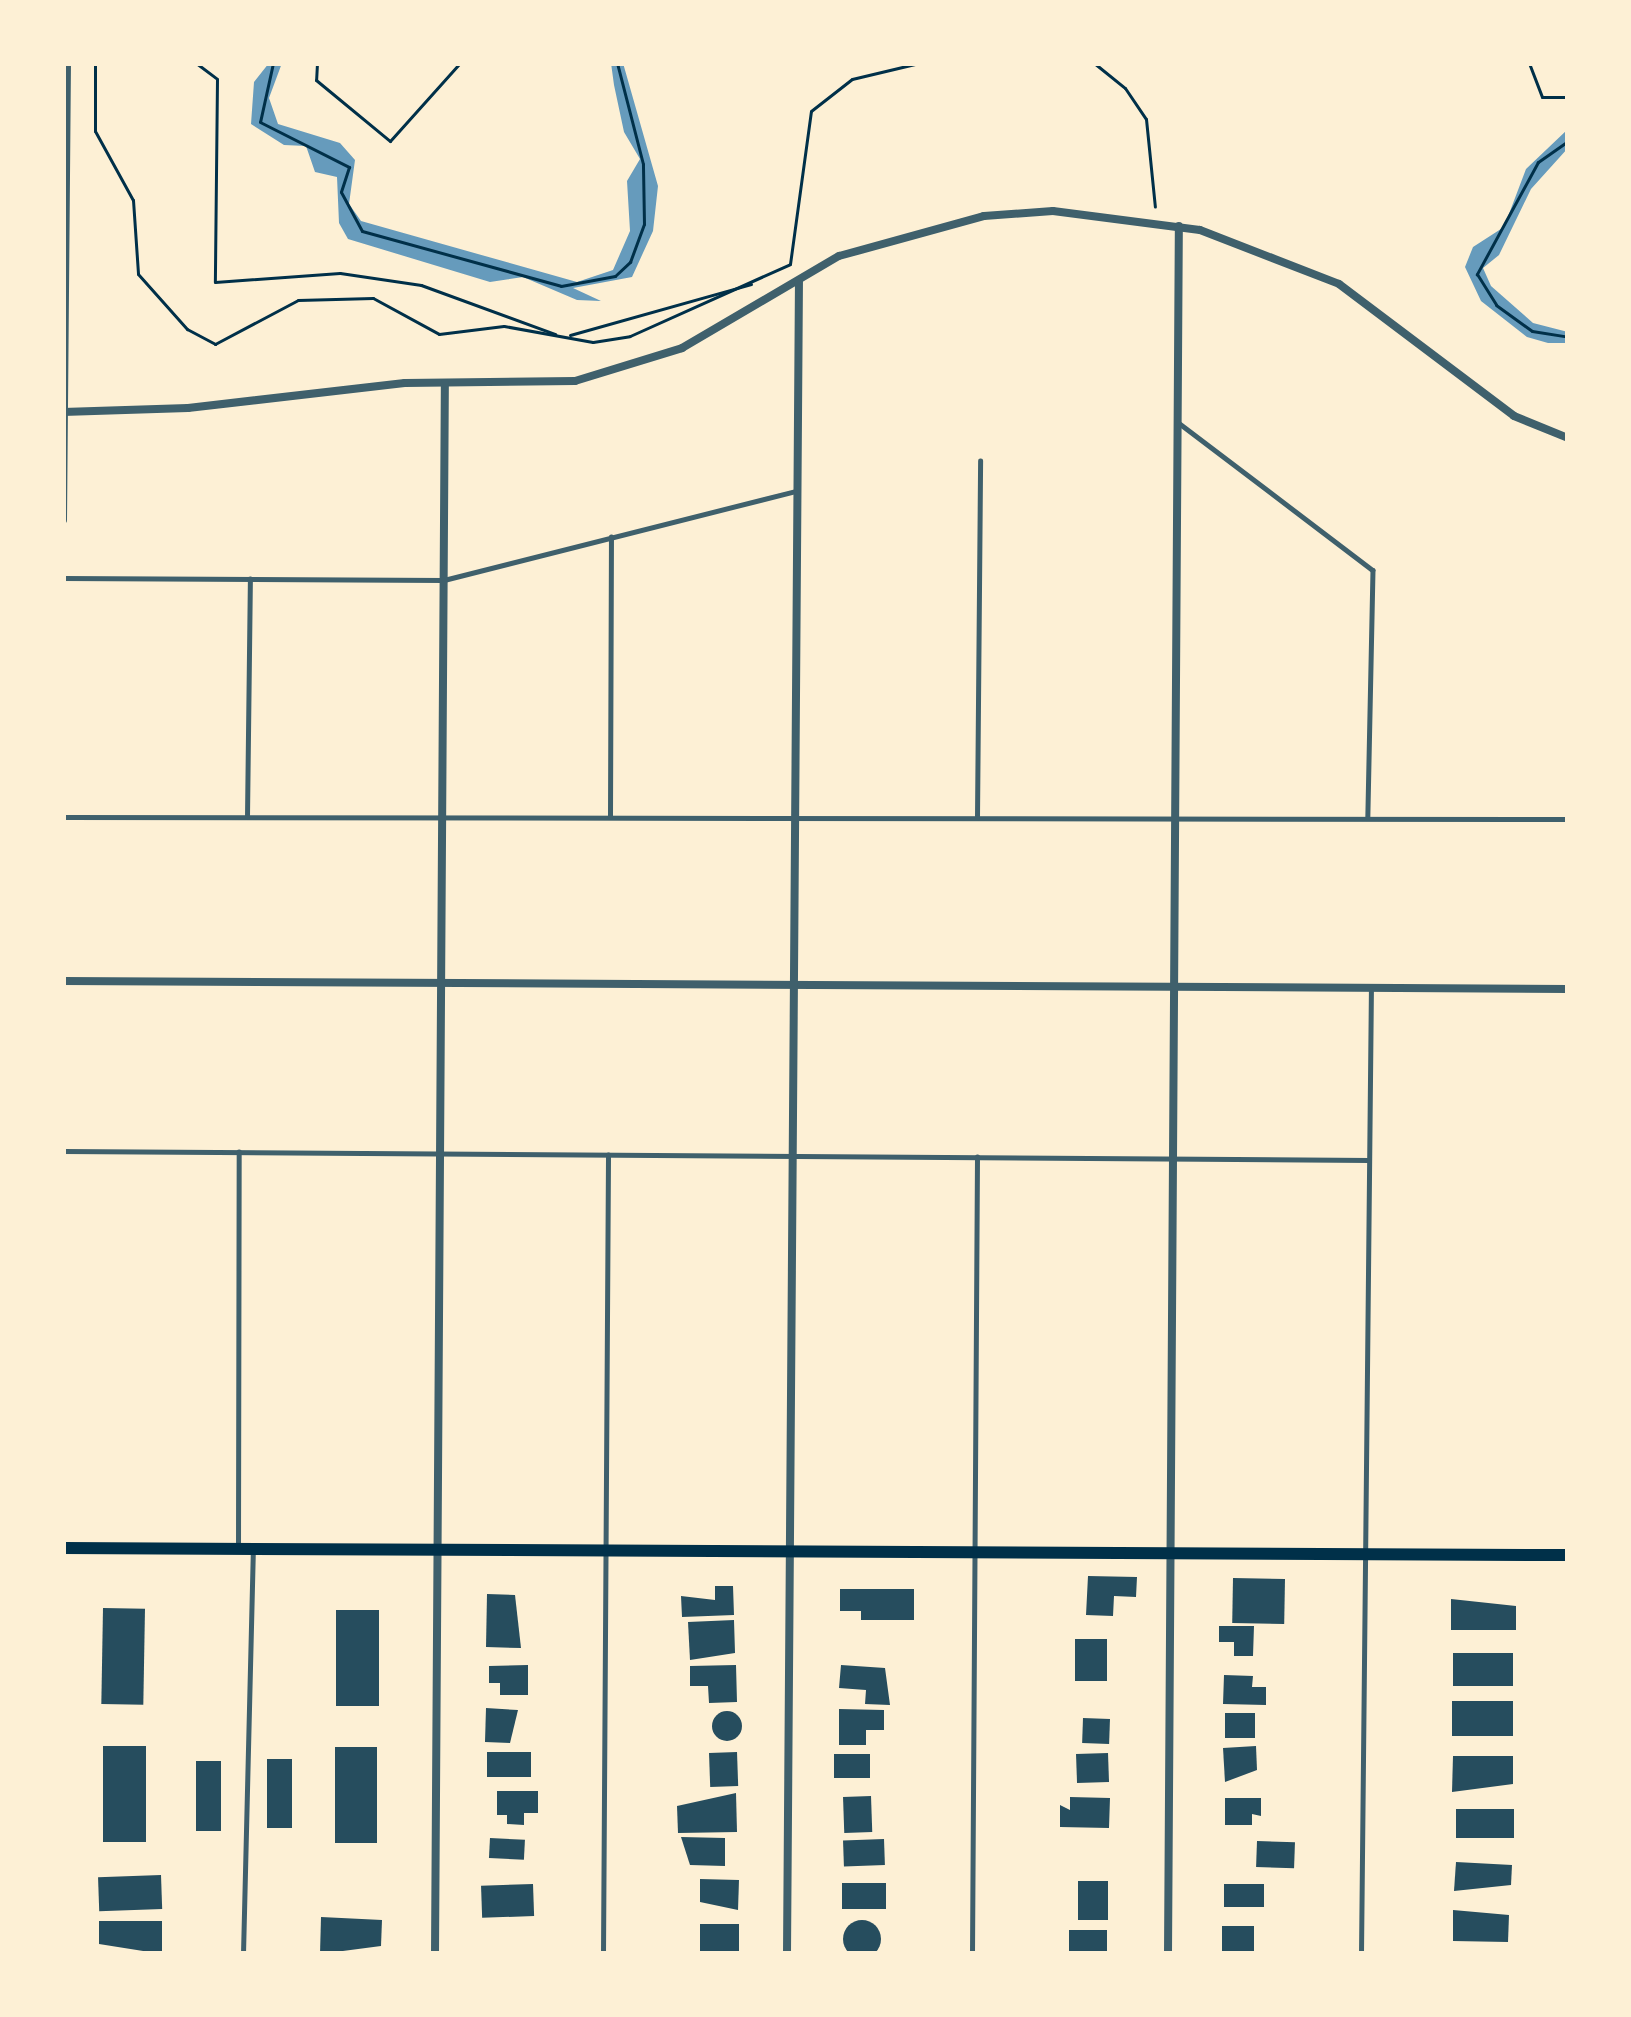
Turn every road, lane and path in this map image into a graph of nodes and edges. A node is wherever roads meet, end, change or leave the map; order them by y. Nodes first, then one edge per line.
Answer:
1 (67, 63) edge
2 (95, 63) edge
3 (196, 63) edge
4 (274, 63) edge
5 (317, 63) edge
6 (460, 63) edge
7 (617, 63) edge
8 (919, 63) edge
9 (1094, 63) edge
10 (1529, 63) edge
11 (1568, 97) edge
12 (1568, 141) edge
13 (1156, 221) junction
14 (1179, 226) junction
15 (769, 279) junction
16 (799, 281) junction
17 (563, 337) junction
18 (1568, 337) edge
19 (445, 383) junction
20 (64, 412) edge
21 (1178, 422) junction
22 (1568, 438) edge
23 (980, 461) dead end
24 (797, 490) junction
25 (63, 520) edge
26 (611, 537) junction
27 (63, 578) edge
28 (250, 579) junction
29 (444, 580) junction
30 (63, 817) edge
31 (247, 817) junction
32 (443, 817) junction
33 (610, 817) junction
34 (794, 818) junction
35 (976, 818) junction
36 (1175, 818) junction
37 (1368, 818) junction
38 (1568, 819) edge
39 (63, 981) edge
40 (442, 983) junction
41 (793, 984) junction
42 (1174, 986) junction
43 (1371, 987) junction
44 (1568, 989) edge
45 (63, 1151) edge
46 (239, 1152) junction
47 (440, 1154) junction
48 (608, 1155) junction
49 (793, 1156) junction
50 (976, 1157) junction
51 (1173, 1159) junction
52 (1369, 1160) junction
53 (63, 1548) edge
54 (246, 1549) junction
55 (437, 1550) junction
56 (601, 1551) junction
57 (790, 1552) junction
58 (974, 1552) junction
59 (1171, 1553) junction
60 (1365, 1554) junction
61 (1568, 1555) edge
62 (243, 1954) edge
63 (435, 1954) edge
64 (603, 1954) edge
65 (787, 1954) edge
66 (972, 1954) edge
67 (1168, 1954) edge
68 (1361, 1954) edge

1 - 20 street
2 - 17 path
3 - 17 path
4 - 7 path
5 - 6 path
8 - 15 path
9 - 13 path
10 - 11 path
12 - 18 path
13 - 14 street
13 - 16 street
14 - 21 street
14 - 22 street
15 - 17 path
15 - 17 path
16 - 19 street
16 - 24 street
19 - 20 street
19 - 29 street
20 - 25 street
21 - 36 street
21 - 37 lane
23 - 35 lane
24 - 26 lane
24 - 34 street
26 - 29 lane
26 - 33 lane
27 - 28 lane
28 - 29 lane
28 - 31 lane
29 - 32 street
30 - 31 lane
31 - 32 lane
32 - 33 lane
32 - 40 street
33 - 34 lane
34 - 35 lane
34 - 41 street
35 - 36 lane
36 - 37 lane
36 - 42 street
37 - 38 lane
39 - 40 street
40 - 41 street
40 - 47 street
41 - 42 street
41 - 49 street
42 - 43 street
42 - 51 street
43 - 44 street
43 - 52 lane
45 - 46 lane
46 - 47 lane
46 - 54 lane
47 - 48 lane
47 - 55 street
48 - 49 lane
48 - 56 lane
49 - 50 lane
49 - 57 street
50 - 51 lane
50 - 58 lane
51 - 52 lane
51 - 59 street
52 - 60 lane
53 - 54 main road
54 - 55 main road
54 - 62 lane
55 - 56 main road
55 - 63 street
56 - 57 main road
56 - 64 lane
57 - 58 main road
57 - 65 street
58 - 59 main road
58 - 66 lane
59 - 60 main road
59 - 67 street
60 - 61 main road
60 - 68 lane

